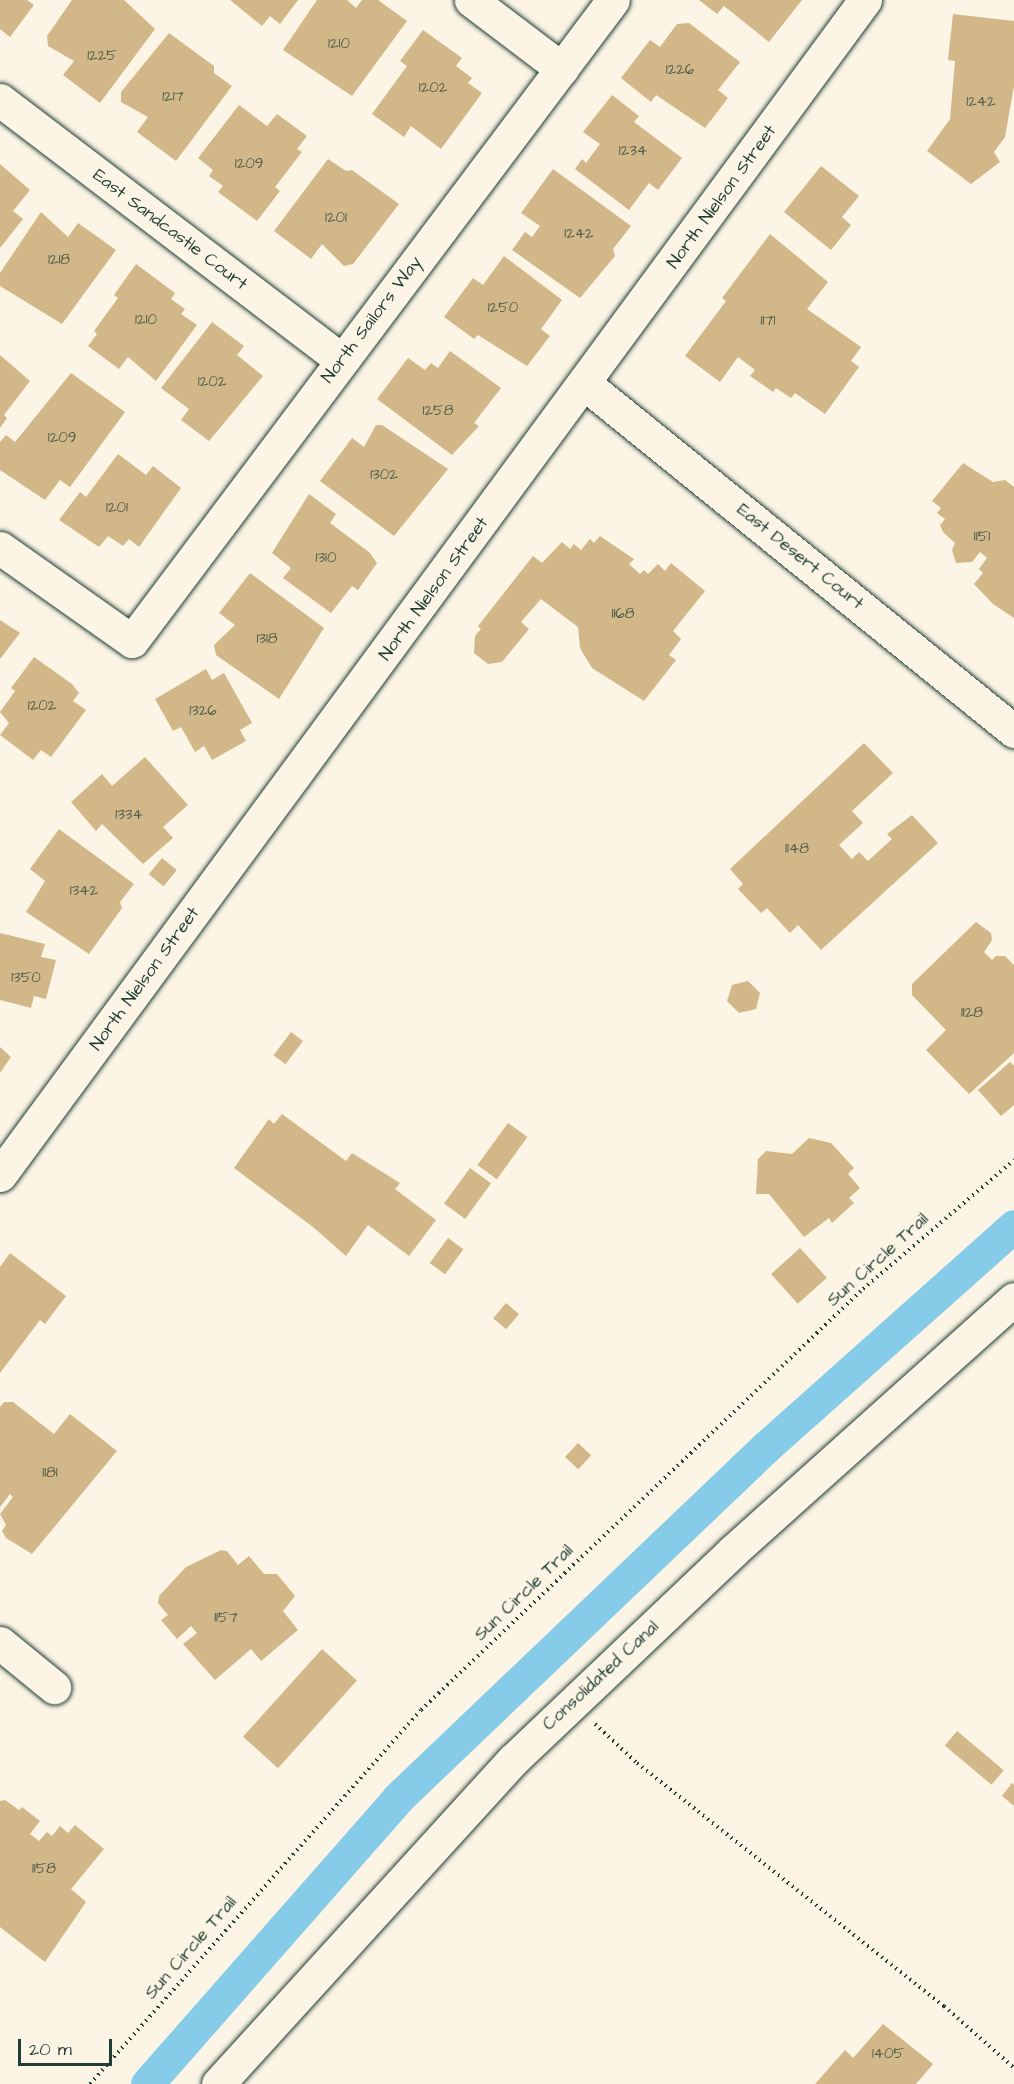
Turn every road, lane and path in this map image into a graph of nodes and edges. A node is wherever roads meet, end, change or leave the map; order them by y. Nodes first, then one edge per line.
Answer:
1 (471, 0) edge
2 (613, 0) edge
3 (865, 0) edge
4 (562, 69) junction
5 (0, 100) edge
6 (340, 360) junction
7 (585, 384) junction
8 (0, 548) edge
9 (1014, 731) edge
10 (1014, 1160) edge
11 (0, 1175) edge
12 (1014, 1299) edge
13 (0, 1643) edge
14 (54, 1687) dead end
15 (575, 1701) junction
16 (1014, 2068) edge
17 (90, 2084) edge
18 (218, 2084) edge

1 - 4 street
2 - 4 street, North Sailors Way
3 - 7 street, North Nielson Street
4 - 6 street, North Sailors Way
5 - 6 street, East Sandcastle Court
6 - 8 street, North Sailors Way
7 - 9 street, East Desert Court
7 - 11 street, North Nielson Street
10 - 17 path, Sun Circle Trail
12 - 15 street, Consolidated Canal
13 - 14 street
15 - 16 path
15 - 18 street, Consolidated Canal

